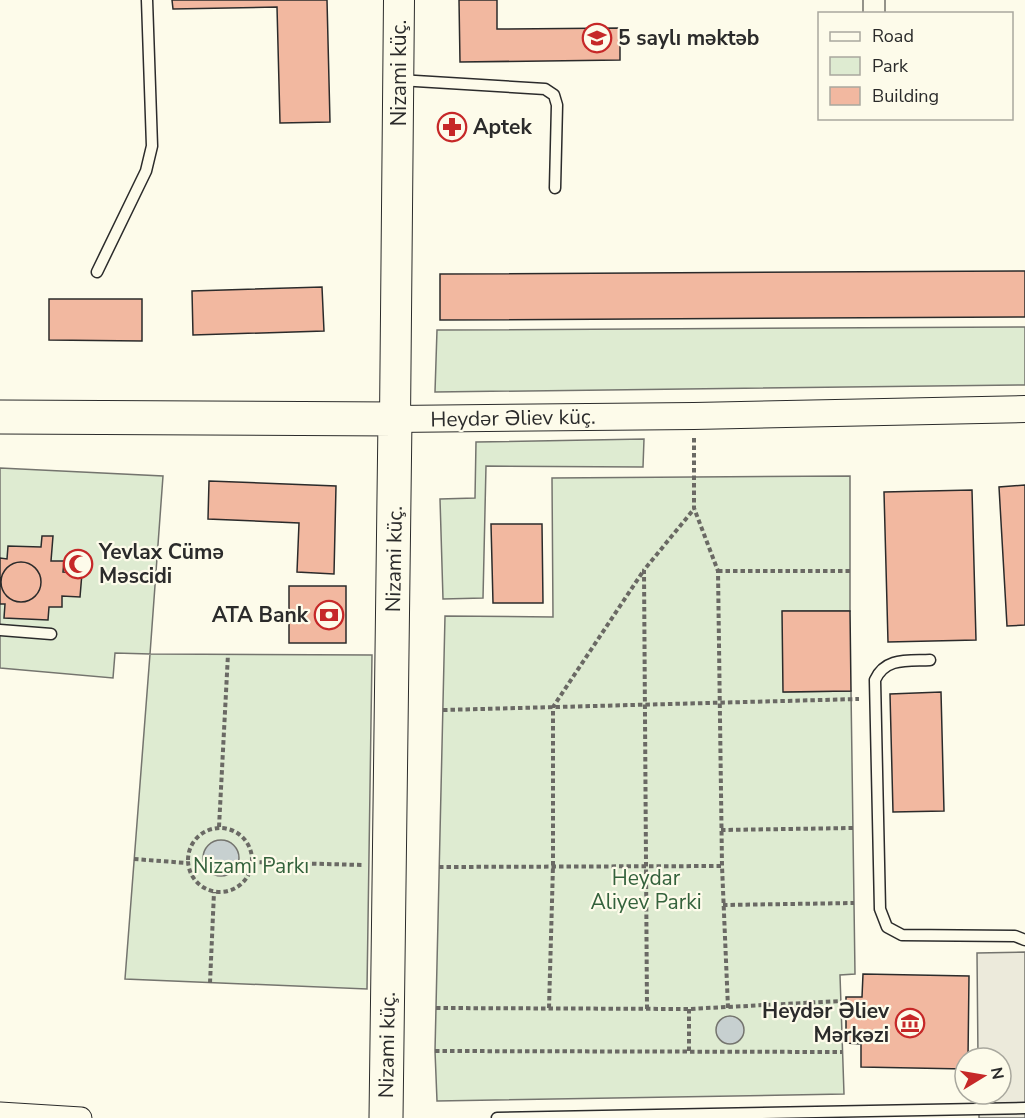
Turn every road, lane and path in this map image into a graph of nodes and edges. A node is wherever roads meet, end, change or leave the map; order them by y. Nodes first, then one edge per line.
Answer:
1 (147, 0) edge
2 (399, 0) edge
3 (399, 80) junction
4 (555, 188) dead end
5 (97, 272) dead end
6 (1025, 409) edge
7 (694, 416) junction
8 (0, 417) edge
9 (395, 419) junction
10 (694, 508) junction
11 (644, 570) junction
12 (718, 571) junction
13 (850, 571) dead end
14 (0, 630) edge
15 (51, 634) dead end
16 (228, 654) dead end
17 (930, 660) dead end
18 (866, 699) dead end
19 (721, 703) junction
20 (646, 705) junction
21 (554, 707) junction
22 (443, 710) dead end
23 (219, 827) junction
24 (853, 828) dead end
25 (721, 830) junction
26 (134, 859) dead end
27 (252, 862) junction
28 (187, 863) junction
29 (369, 865) dead end
30 (553, 866) junction
31 (646, 866) junction
32 (722, 866) junction
33 (439, 867) dead end
34 (214, 892) junction
35 (854, 903) dead end
36 (723, 905) junction
37 (1025, 940) edge
38 (210, 982) dead end
39 (841, 1001) dead end
40 (436, 1008) dead end
41 (549, 1008) junction
42 (728, 1008) junction
43 (647, 1009) junction
44 (689, 1009) junction
45 (435, 1051) dead end
46 (689, 1051) junction
47 (842, 1052) dead end
48 (1025, 1108) edge
49 (0, 1113) edge
50 (81, 1118) edge
51 (386, 1118) edge
52 (497, 1118) edge

1 - 5 lane
2 - 3 main road, Nizami küç.
3 - 4 lane
3 - 9 main road, Nizami küç.
6 - 7 street, Heydər Əliev küç.
7 - 9 street, Heydər Əliev küç.
7 - 10 path
8 - 9 highway, Heydər Əliev küç.
9 - 51 highway, Nizami küç.
10 - 11 path
10 - 12 path
11 - 20 path
11 - 21 path
12 - 13 path
12 - 19 path
14 - 15 lane
16 - 23 path
17 - 37 lane
18 - 19 path
19 - 20 path
19 - 25 path
20 - 21 path
20 - 31 path
21 - 22 path
21 - 30 path
23 - 27 path
23 - 28 path
24 - 25 path
25 - 32 path
26 - 28 path
27 - 29 path
27 - 34 path
28 - 34 path
30 - 31 path
30 - 33 path
30 - 41 path
31 - 32 path
31 - 43 path
32 - 36 path
34 - 38 path
35 - 36 path
36 - 42 path
39 - 42 path
40 - 41 path
41 - 43 path
42 - 44 path
43 - 44 path
44 - 46 path
45 - 46 path
46 - 47 path
48 - 52 lane
49 - 50 street

